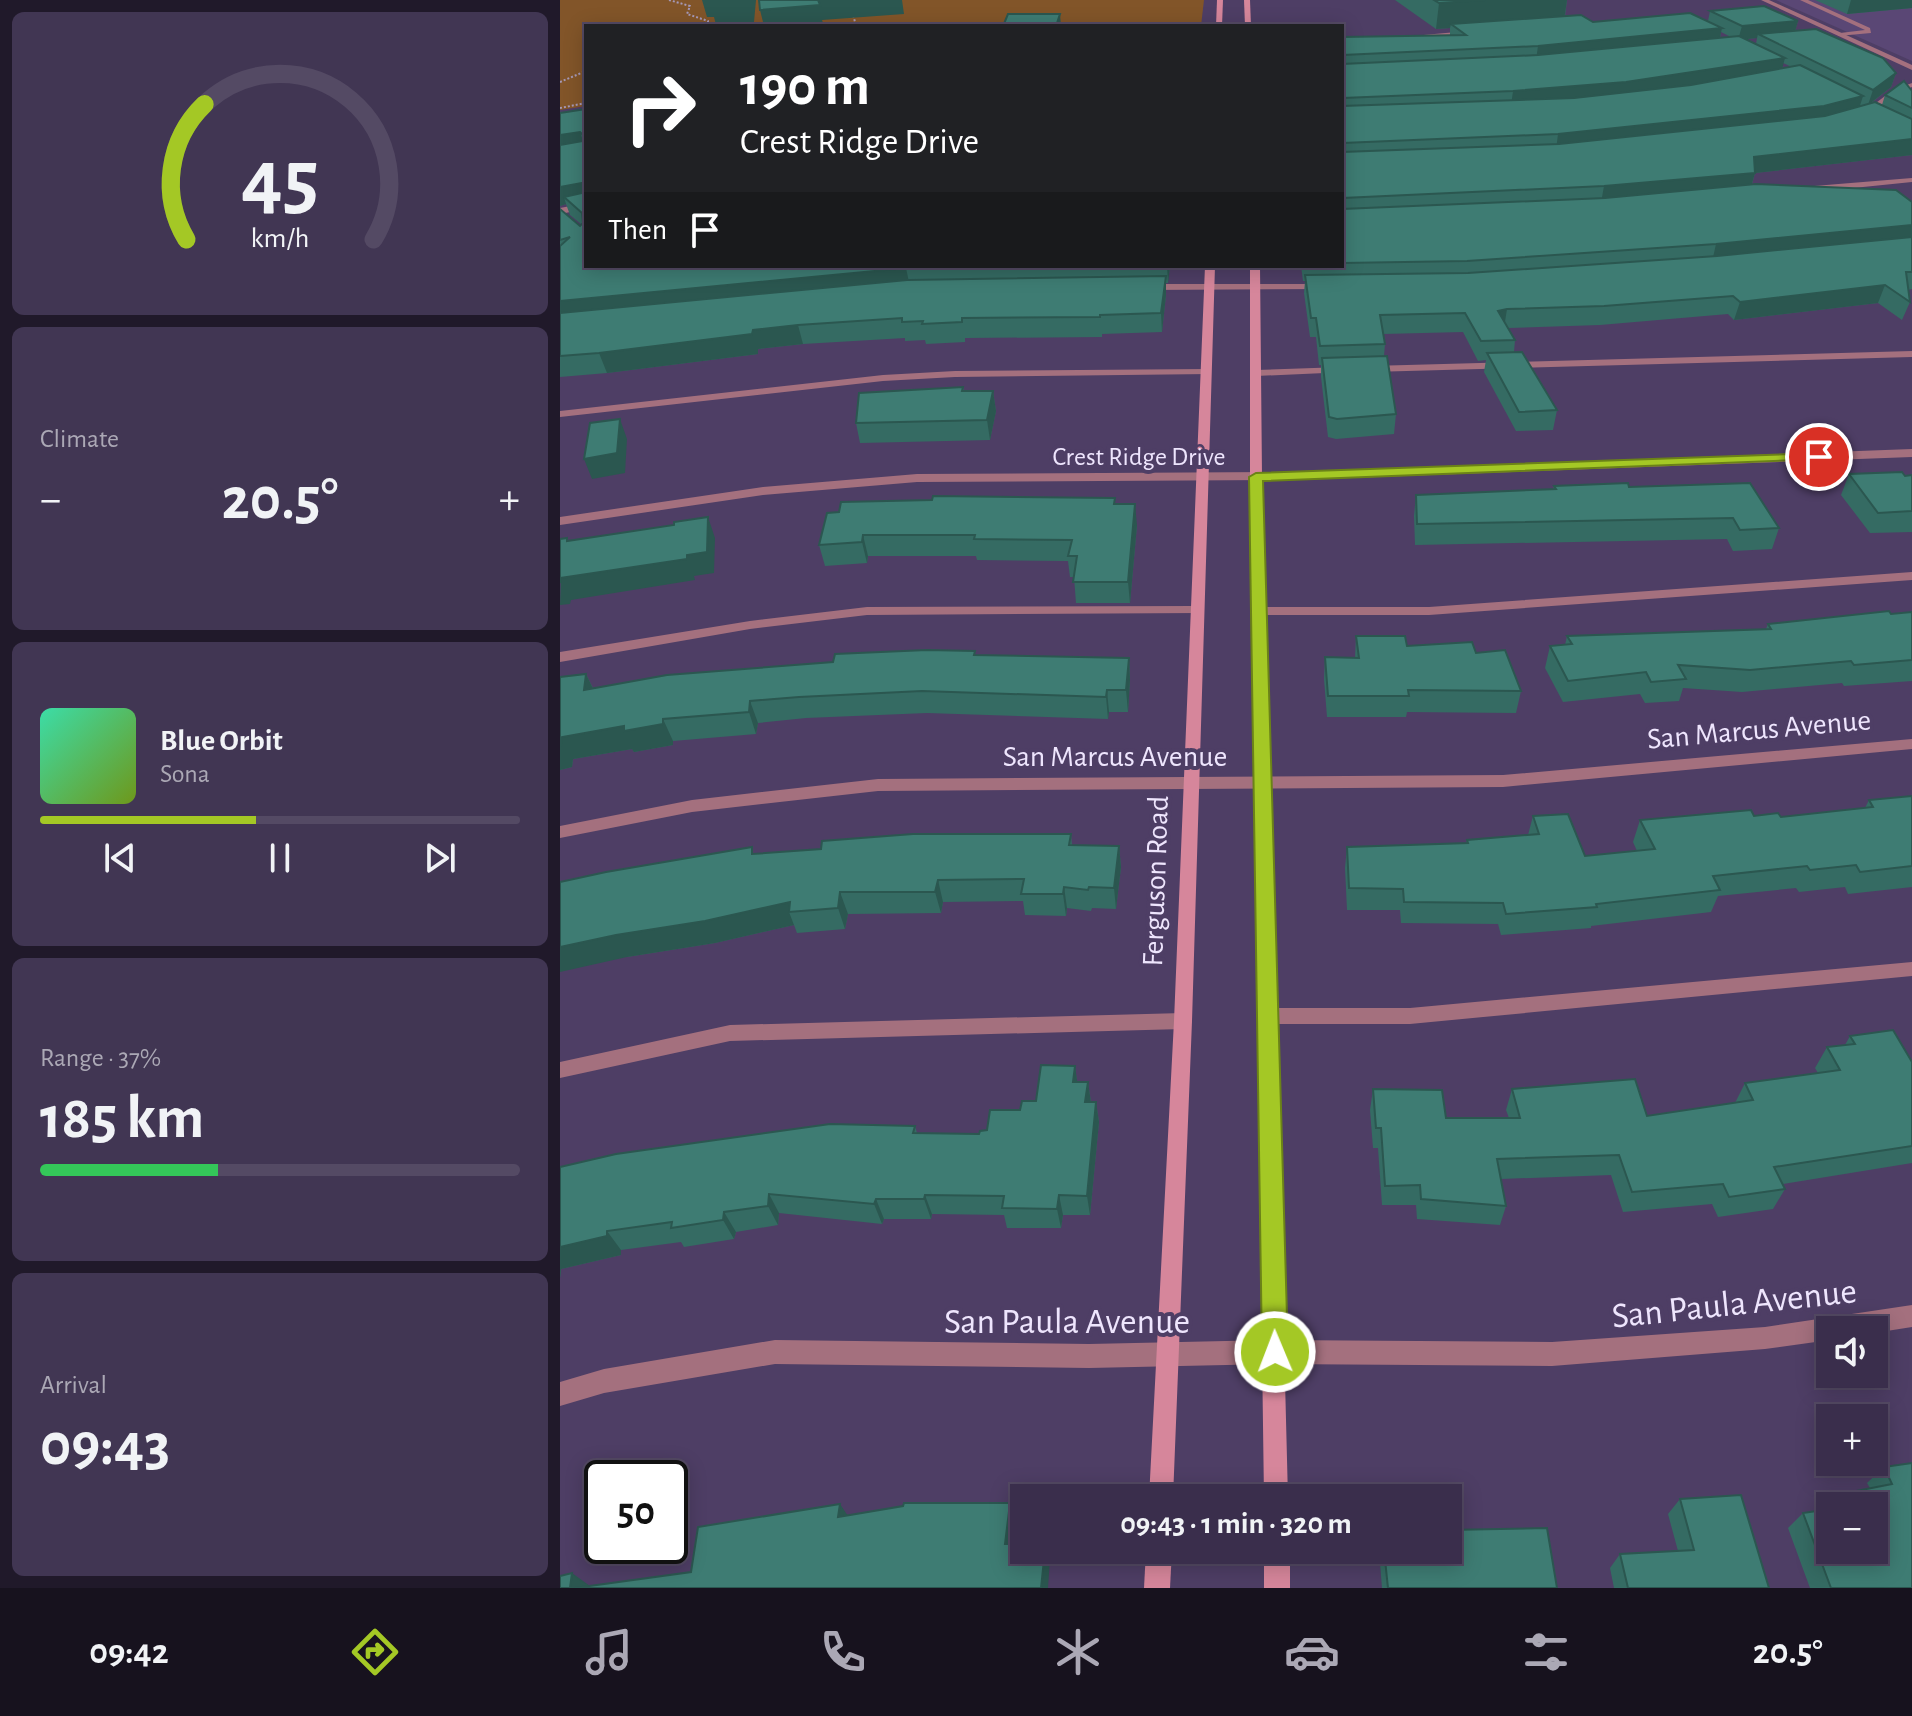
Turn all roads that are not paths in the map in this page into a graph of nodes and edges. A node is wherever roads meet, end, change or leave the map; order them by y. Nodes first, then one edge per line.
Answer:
1 (1220, 0) edge
2 (1247, 0) edge
3 (1764, 0) edge
4 (1803, 0) edge
5 (1219, 24) edge
6 (1248, 24) edge
7 (1480, 32) edge
8 (1840, 35) junction
9 (1389, 37) edge
10 (1824, 37) edge
11 (1912, 68) edge
12 (1912, 85) edge
13 (1860, 105) edge
14 (1873, 111) junction
15 (1883, 118) edge
16 (1851, 120) edge
17 (1912, 180) edge
18 (1797, 191) edge
19 (584, 206) edge
20 (560, 212) edge
21 (569, 221) edge
22 (1210, 268) edge
23 (1255, 268) edge
24 (1210, 287) junction
25 (1255, 287) junction
26 (1339, 287) edge
27 (1134, 288) edge
28 (1912, 354) edge
29 (1206, 372) junction
30 (1256, 373) junction
31 (560, 414) edge
32 (1912, 453) edge
33 (1256, 477) junction
34 (1201, 478) junction
35 (560, 521) edge
36 (1912, 576) edge
37 (1196, 610) junction
38 (1259, 611) junction
39 (560, 657) edge
40 (1912, 744) edge
41 (1262, 784) junction
42 (1190, 785) junction
43 (560, 832) edge
44 (1912, 969) edge
45 (1268, 1016) junction
46 (1183, 1021) junction
47 (560, 1070) edge
48 (1912, 1316) edge
49 (1275, 1352) junction
50 (1169, 1355) junction
51 (560, 1394) edge
52 (1162, 1484) edge
53 (1276, 1484) edge
54 (1158, 1564) edge
55 (1277, 1564) edge
56 (1157, 1588) edge
57 (1277, 1588) edge

1 - 5 main road
2 - 6 main road
3 - 8 street
4 - 8 street
7 - 9 street
8 - 10 street
8 - 11 street
12 - 14 street
13 - 14 street
14 - 15 street
14 - 16 street
17 - 18 street
19 - 20 street
20 - 21 street
22 - 24 main road, Ferguson Road
23 - 25 main road
24 - 25 street
24 - 27 street
24 - 29 main road, Ferguson Road
25 - 26 street
25 - 30 main road
28 - 30 street
29 - 31 street
29 - 34 main road, Ferguson Road
30 - 33 main road
32 - 33 street, Crest Ridge Drive
33 - 34 street, Crest Ridge Drive
33 - 38 main road
34 - 35 street, Crest Ridge Drive
34 - 37 main road, Ferguson Road
36 - 38 street
37 - 39 street
37 - 42 main road, Ferguson Road
38 - 41 main road
40 - 41 street, San Marcus Avenue
41 - 42 street, San Marcus Avenue
41 - 45 main road
42 - 43 street, San Marcus Avenue
42 - 46 main road, Ferguson Road
44 - 45 street
45 - 49 main road
46 - 47 street
46 - 50 main road, Ferguson Road
48 - 49 street, San Paula Avenue
49 - 50 street, San Paula Avenue
49 - 53 main road
50 - 51 street, San Paula Avenue
50 - 52 main road, Ferguson Road
54 - 56 main road
55 - 57 main road

